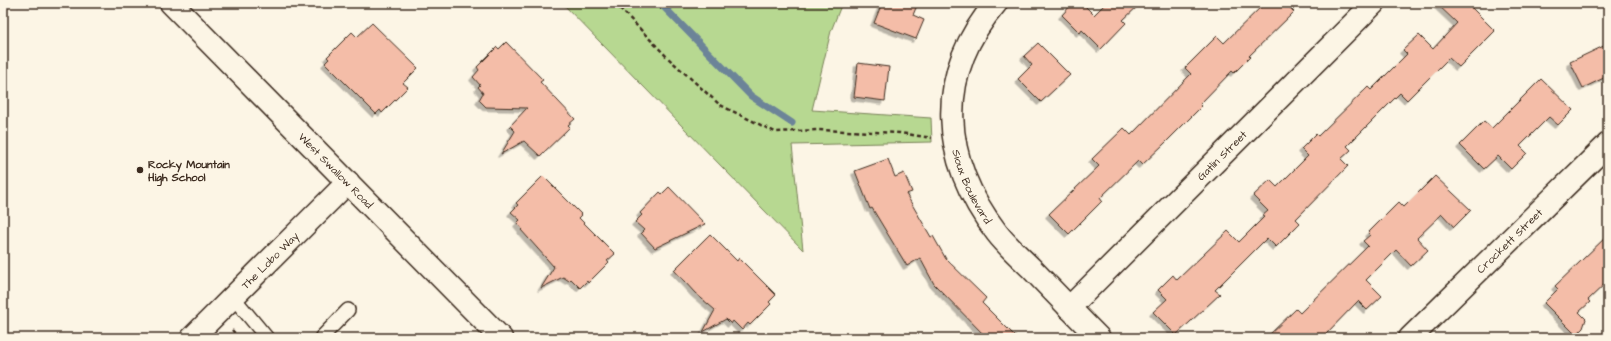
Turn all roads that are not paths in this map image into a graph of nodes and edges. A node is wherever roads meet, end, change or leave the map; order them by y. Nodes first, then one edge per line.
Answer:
1 (996, 3) edge
2 (1374, 3) edge
3 (177, 5) edge
4 (1608, 144) edge
5 (348, 182) junction
6 (233, 297) junction
7 (1069, 308) junction
8 (348, 310) dead end
9 (192, 338) edge
10 (267, 338) edge
11 (321, 338) edge
12 (501, 338) edge
13 (1099, 338) edge
14 (1410, 338) edge

1 - 7 street, Sioux Boulevard
2 - 7 street, Gatlin Street
3 - 5 street, West Swallow Road
4 - 14 street, Crockett Street
5 - 6 street, The Lobo Way
5 - 12 street, West Swallow Road
6 - 9 street, The Lobo Way
6 - 10 lane
7 - 13 street, Sioux Boulevard
8 - 11 lane

